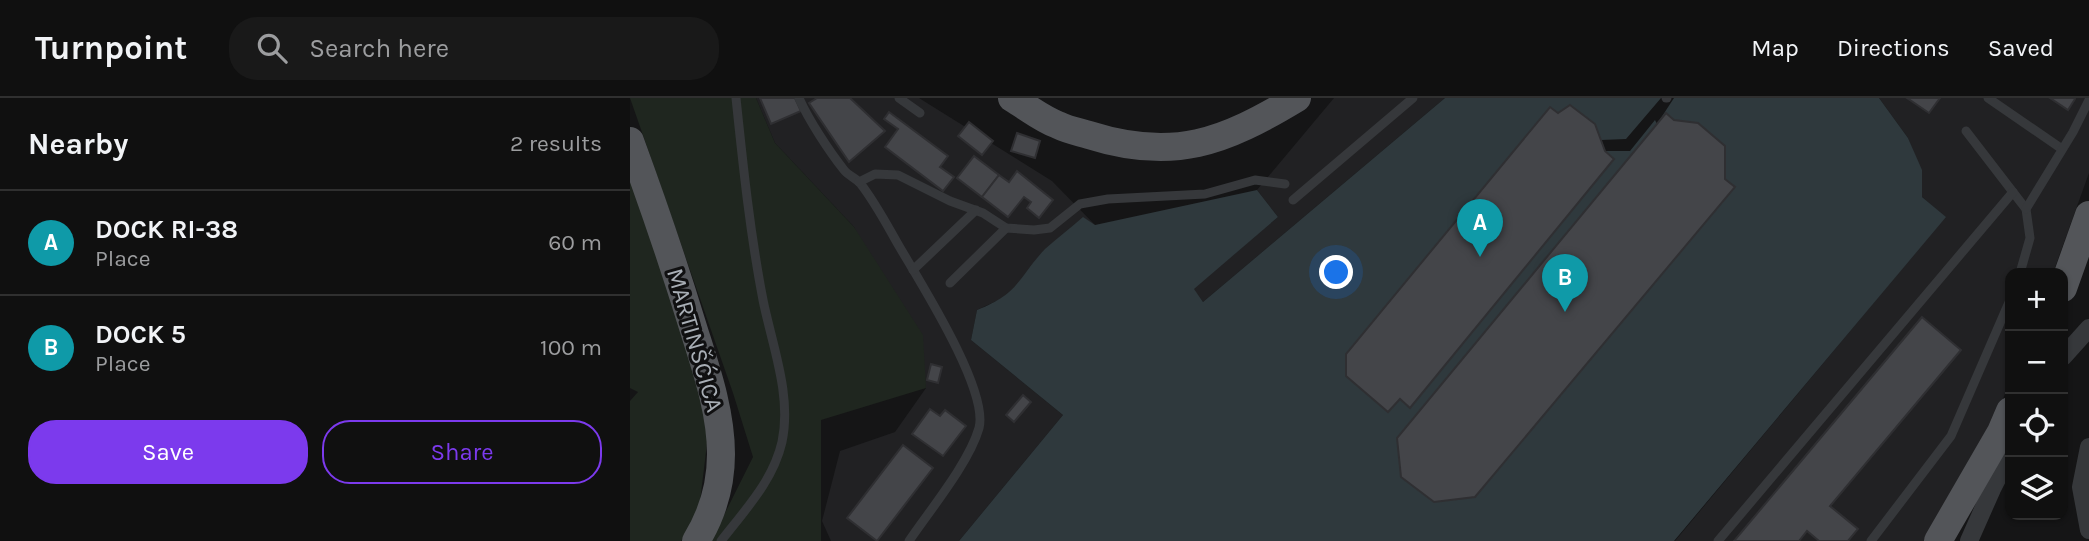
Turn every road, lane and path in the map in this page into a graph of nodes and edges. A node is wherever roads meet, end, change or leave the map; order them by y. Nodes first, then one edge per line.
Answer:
1 (736, 98) edge
2 (799, 98) edge
3 (899, 98) edge
4 (1012, 98) edge
5 (1297, 98) edge
6 (1413, 98) edge
7 (1988, 98) edge
8 (2089, 100) edge
9 (920, 113) dead end
10 (1966, 131) dead end
11 (630, 141) edge
12 (2062, 149) junction
13 (636, 169) edge
14 (859, 182) junction
15 (1285, 184) dead end
16 (2013, 192) junction
17 (1293, 200) dead end
18 (2026, 209) junction
19 (976, 210) junction
20 (2089, 215) edge
21 (1006, 228) junction
22 (2022, 268) edge
23 (913, 270) junction
24 (2068, 274) edge
25 (950, 283) dead end
26 (2005, 312) edge
27 (2089, 328) edge
28 (2068, 351) edge
29 (2005, 423) edge
30 (2089, 447) edge
31 (2009, 457) edge
32 (2089, 530) edge
33 (696, 541) edge
34 (721, 541) edge
35 (909, 541) edge
36 (1718, 541) edge
37 (1871, 541) edge
38 (1938, 541) edge
39 (1969, 541) edge

1 - 34 lane
2 - 14 lane
3 - 9 lane
4 - 5 main road
6 - 17 lane
7 - 12 lane
8 - 12 lane
10 - 16 lane
11 - 13 main road, MARTINŠĆICA
12 - 18 lane
13 - 33 main road, MARTINŠĆICA
14 - 19 lane
14 - 23 lane
15 - 21 lane
16 - 18 lane
16 - 36 lane
18 - 22 lane
19 - 21 lane
19 - 23 lane
20 - 24 main road
21 - 25 lane
23 - 35 lane
26 - 37 lane
27 - 28 street
29 - 38 main road
30 - 32 street
31 - 39 street

